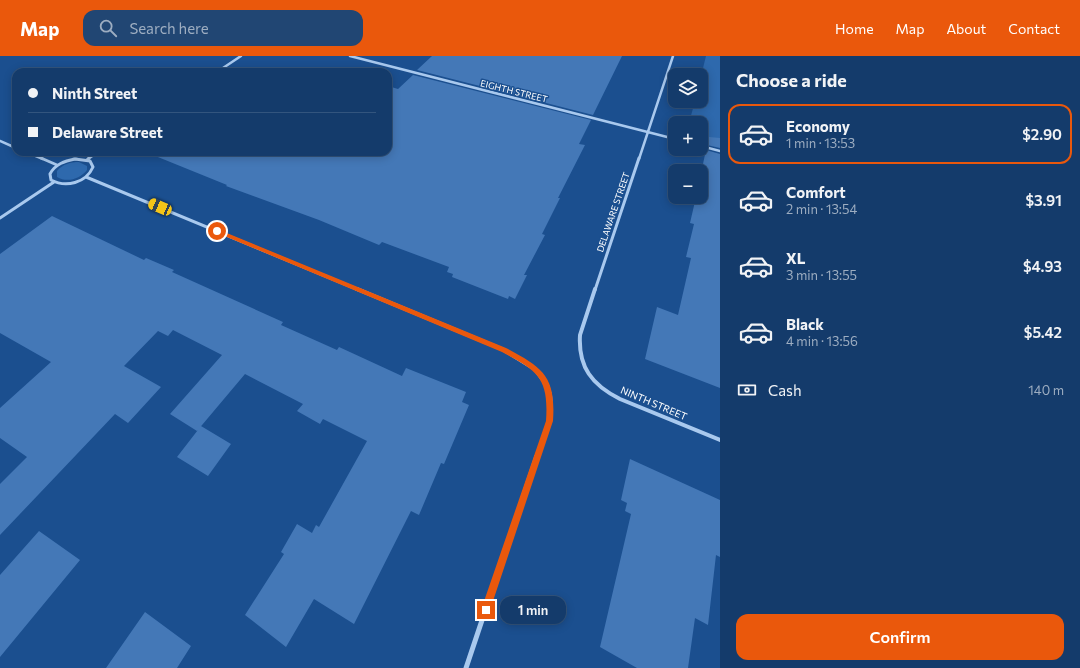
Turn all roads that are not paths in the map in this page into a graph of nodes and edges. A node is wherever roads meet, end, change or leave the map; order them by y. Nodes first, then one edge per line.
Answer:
1 (241, 56) edge
2 (350, 56) edge
3 (673, 56) edge
4 (223, 68) edge
5 (648, 132) junction
6 (668, 137) edge
7 (0, 141) edge
8 (12, 146) edge
9 (708, 148) edge
10 (720, 151) edge
11 (36, 156) edge
12 (92, 156) edge
13 (87, 160) junction
14 (57, 165) junction
15 (86, 177) junction
16 (54, 182) junction
17 (0, 218) edge
18 (588, 373) joint
19 (720, 440) edge
20 (466, 668) edge

1 - 4 street
2 - 5 street, EIGHTH STREET
3 - 5 street, DELAWARE STREET
5 - 6 street, EIGHTH STREET
5 - 18 street, DELAWARE STREET
7 - 8 street
9 - 10 street
11 - 14 street
12 - 13 street
13 - 14 street
13 - 15 street
14 - 16 street
15 - 16 street
15 - 20 street
16 - 17 street
18 - 19 street, NINTH STREET

